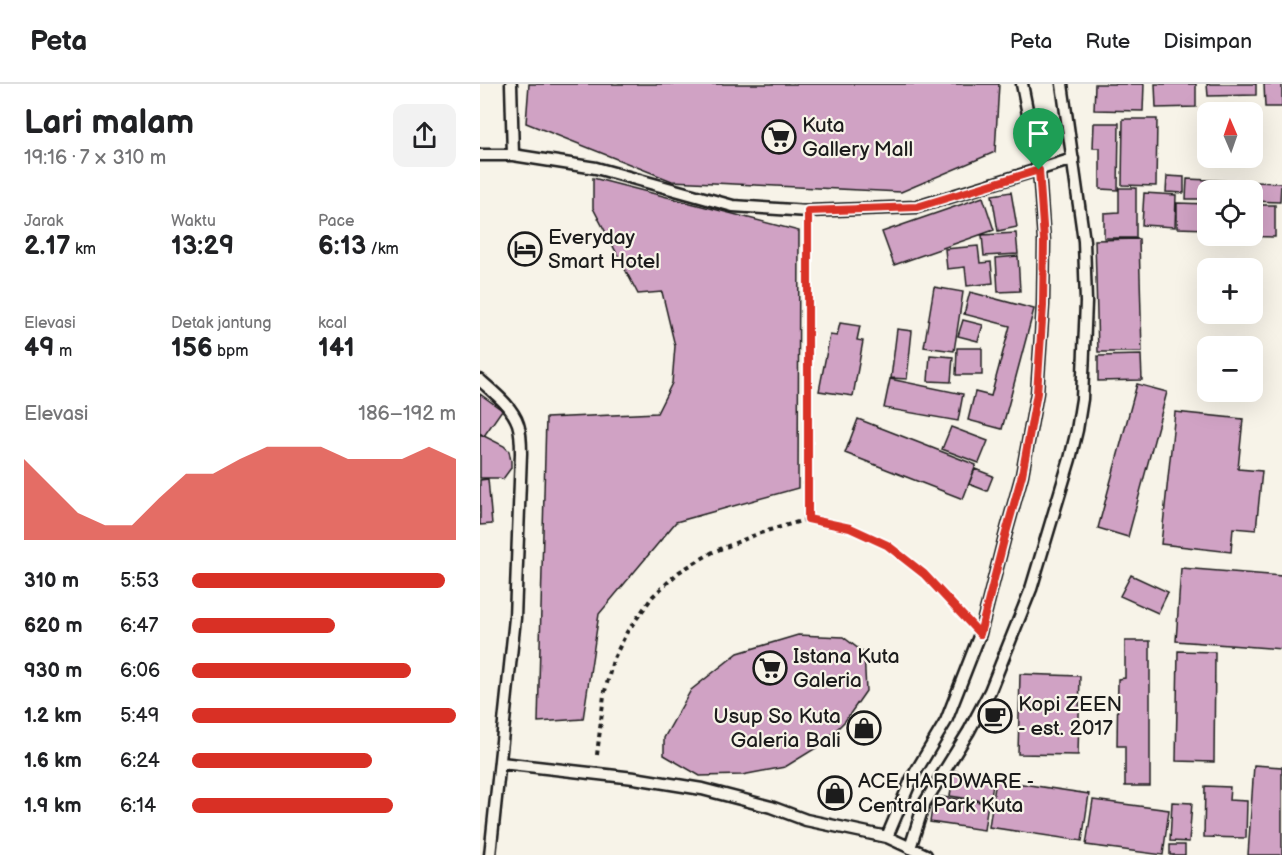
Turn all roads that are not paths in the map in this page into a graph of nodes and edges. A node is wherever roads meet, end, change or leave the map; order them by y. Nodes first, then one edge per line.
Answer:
1 (511, 84) edge
2 (1022, 84) edge
3 (1062, 84) edge
4 (513, 154) junction
5 (480, 155) edge
6 (1073, 159) junction
7 (1039, 170) junction
8 (480, 380) edge
9 (501, 763) junction
10 (887, 837) junction
11 (910, 848) junction
12 (490, 855) edge
13 (926, 855) edge

1 - 4 lane
2 - 7 lane
3 - 6 lane
4 - 5 lane
4 - 7 lane
6 - 7 lane
6 - 11 lane
7 - 10 lane
8 - 9 lane
9 - 10 lane
9 - 12 lane
10 - 11 lane
11 - 13 lane

